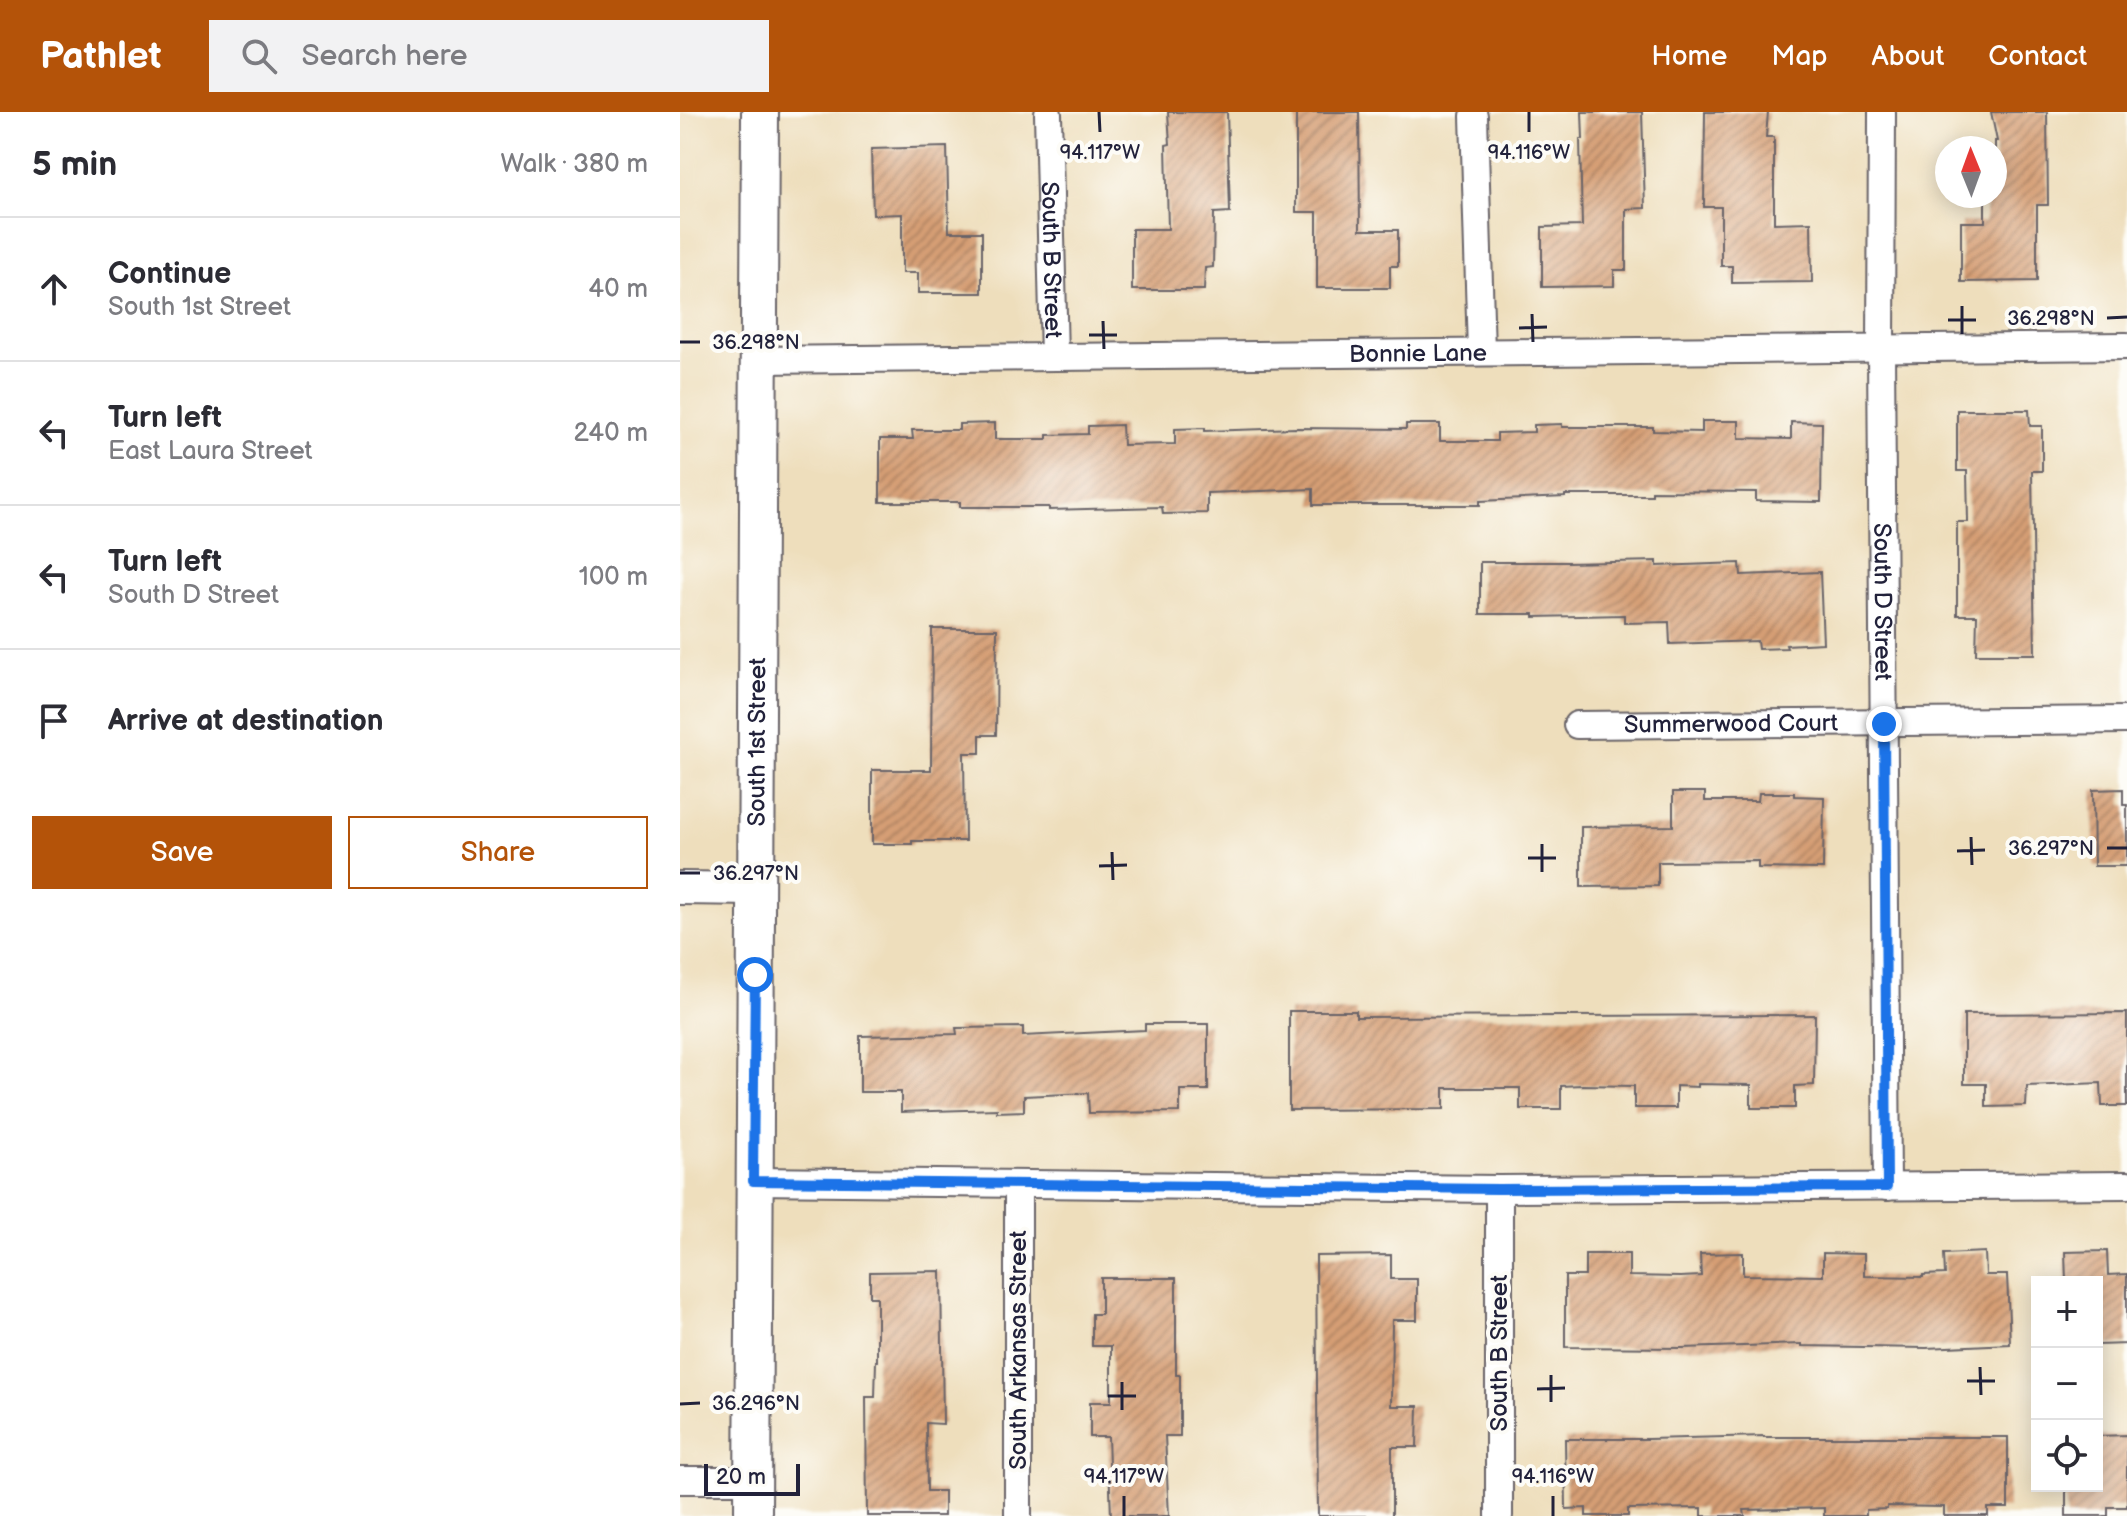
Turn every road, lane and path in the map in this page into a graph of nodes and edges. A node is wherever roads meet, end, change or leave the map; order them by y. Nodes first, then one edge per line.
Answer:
1 (760, 112) edge
2 (1882, 112) edge
3 (1048, 114) dead end
4 (1474, 116) dead end
5 (2127, 346) edge
6 (1881, 349) junction
7 (1481, 352) junction
8 (1054, 356) junction
9 (758, 360) junction
10 (2127, 720) edge
11 (1884, 724) junction
12 (1577, 725) dead end
13 (680, 888) edge
14 (756, 889) junction
15 (753, 1181) junction
16 (1018, 1184) junction
17 (2127, 1185) edge
18 (1887, 1187) junction
19 (1499, 1189) junction
20 (680, 1480) edge
21 (753, 1480) junction
22 (753, 1516) edge
23 (1018, 1516) edge
24 (1499, 1516) edge

1 - 9 main road, South 1st Street
2 - 6 street, South D Street
3 - 8 street, South B Street
4 - 7 street
5 - 6 street, Bonnie Lane
6 - 7 street, Bonnie Lane
6 - 11 street, South D Street
7 - 8 street, Bonnie Lane
8 - 9 street, Bonnie Lane
9 - 14 main road, South 1st Street
10 - 11 street, Summerwood Court
11 - 12 street, Summerwood Court
11 - 18 street, South D Street
13 - 14 street
14 - 15 main road, South 1st Street
15 - 16 street
15 - 21 main road, South 1st Street
16 - 19 street
16 - 23 street, South Arkansas Street
17 - 18 street
18 - 19 street
19 - 24 street, South B Street
20 - 21 street
21 - 22 main road, South 1st Street

